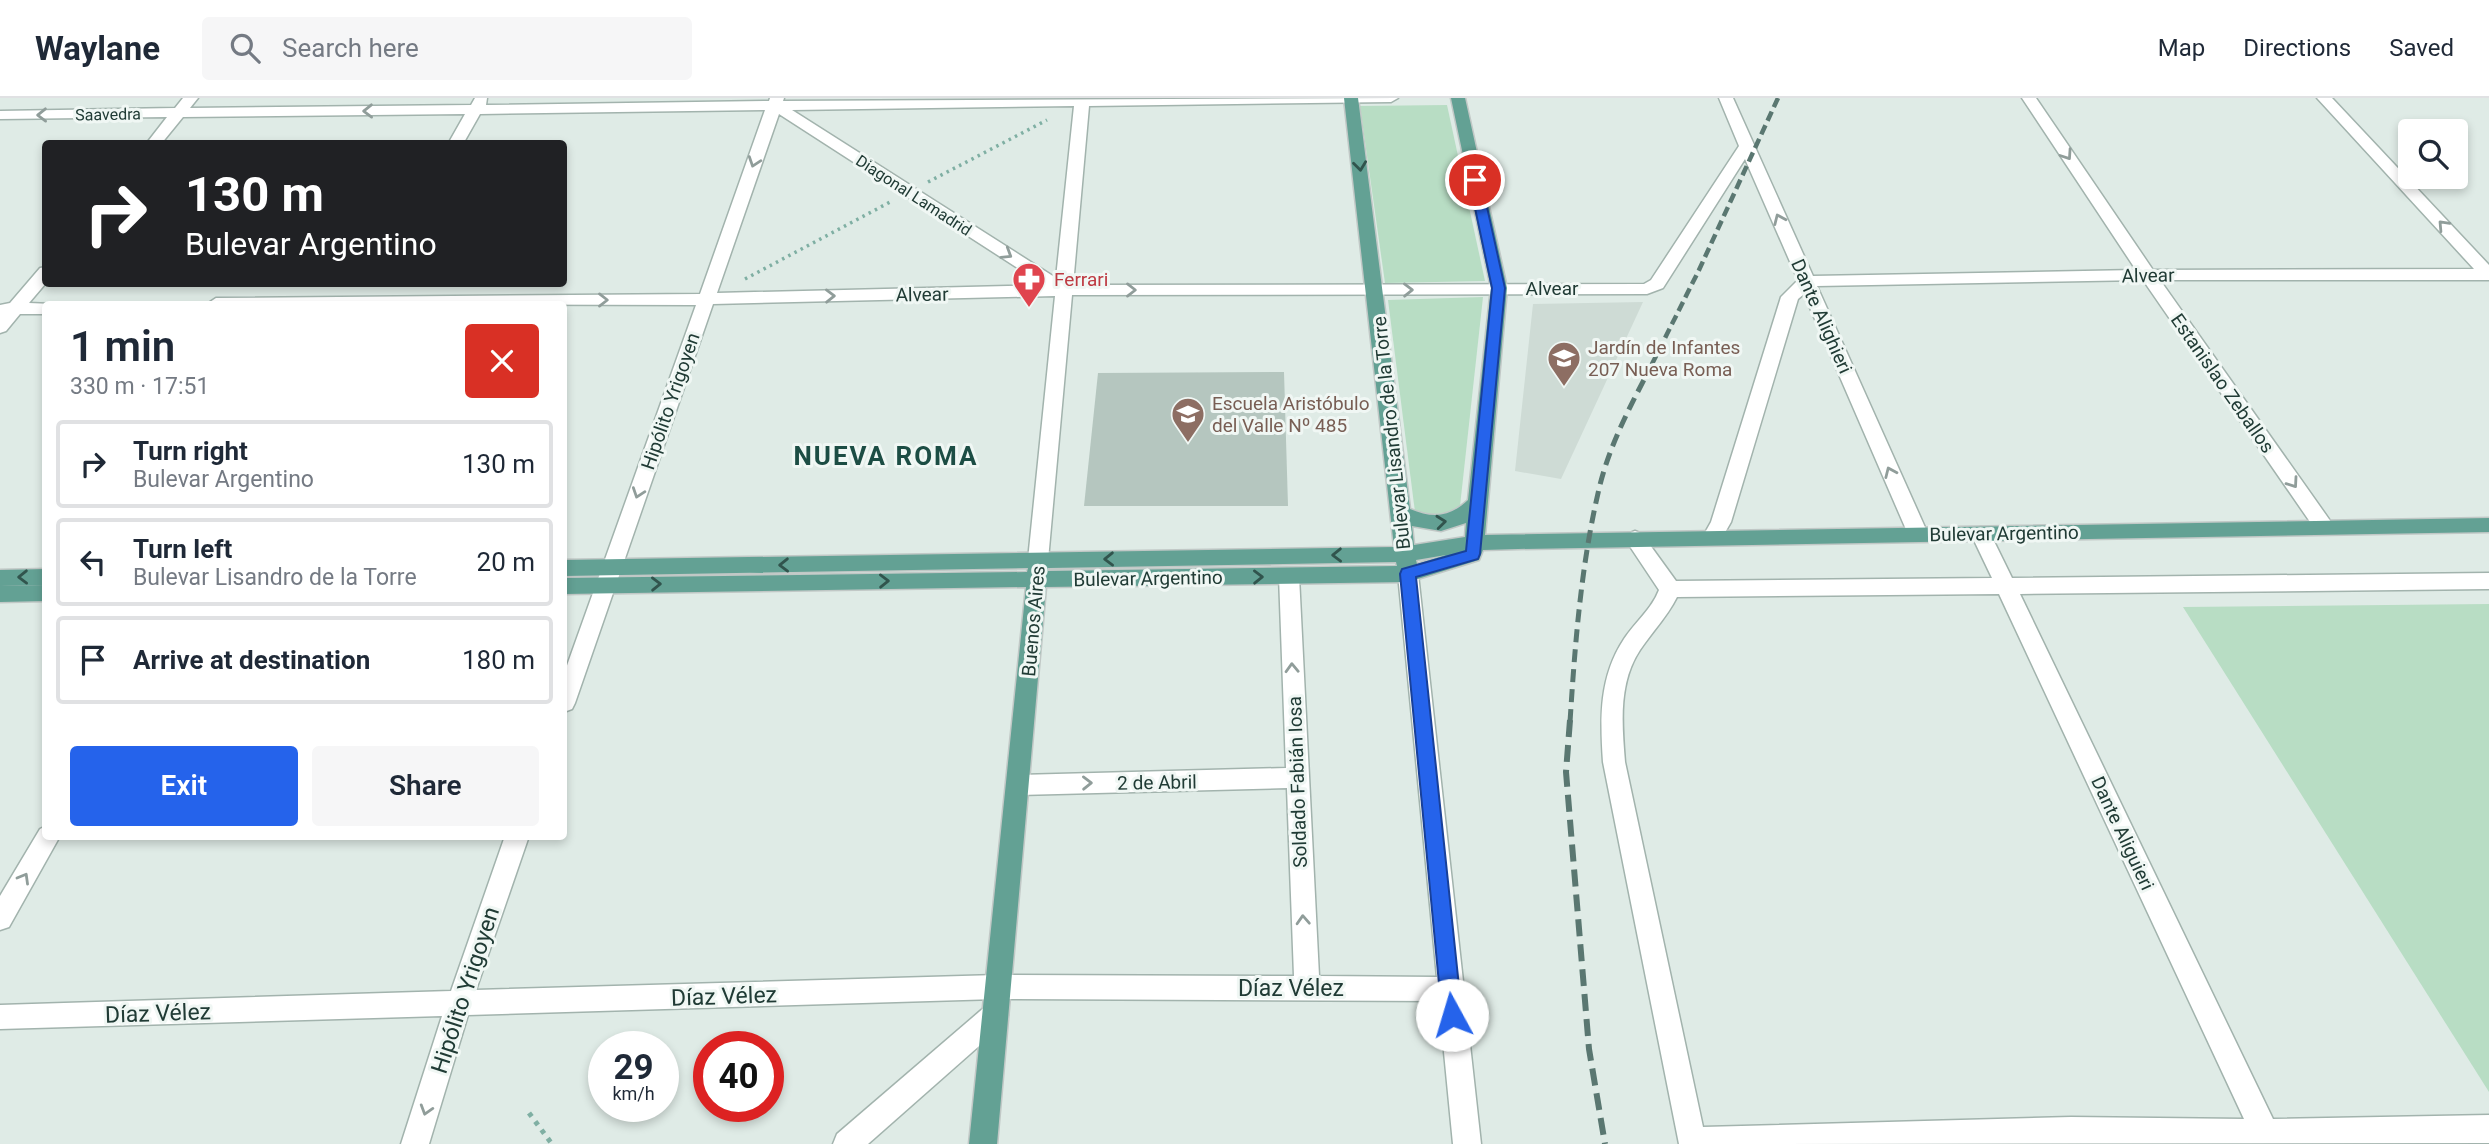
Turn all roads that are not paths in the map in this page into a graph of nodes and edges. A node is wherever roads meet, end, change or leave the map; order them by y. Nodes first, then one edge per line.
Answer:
1 (191, 98) edge
2 (1351, 98) edge
3 (1391, 98) edge
4 (1458, 98) edge
5 (1726, 98) edge
6 (2029, 98) edge
7 (2324, 98) edge
8 (1082, 100) edge
9 (772, 101) edge
10 (479, 104) edge
11 (178, 113) junction
12 (0, 115) edge
13 (156, 140) edge
14 (457, 140) edge
15 (1747, 146) junction
16 (2148, 275) junction
17 (2489, 275) edge
18 (42, 276) edge
19 (1807, 281) junction
20 (1499, 288) junction
21 (1064, 290) junction
22 (1375, 290) junction
23 (706, 299) junction
24 (534, 301) edge
25 (42, 308) edge
26 (8, 309) edge
27 (0, 327) edge
28 (1478, 503) junction
29 (1400, 513) junction
30 (2489, 525) edge
31 (2324, 527) junction
32 (1918, 534) junction
33 (1981, 534) junction
34 (1712, 538) junction
35 (1635, 539) junction
36 (1473, 549) junction
37 (1406, 564) junction
38 (567, 569) edge
39 (1037, 570) junction
40 (608, 576) junction
41 (1289, 576) junction
42 (42, 577) edge
43 (0, 578) edge
44 (2489, 581) edge
45 (567, 585) edge
46 (2005, 586) junction
47 (1670, 589) junction
48 (42, 593) edge
49 (0, 594) edge
50 (567, 695) edge
51 (1296, 778) junction
52 (1019, 785) junction
53 (46, 840) edge
54 (516, 840) edge
55 (0, 919) edge
56 (998, 987) junction
57 (1307, 988) junction
58 (1449, 989) junction
59 (459, 1004) junction
60 (995, 1015) junction
61 (0, 1017) edge
62 (2489, 1129) edge
63 (2265, 1133) junction
64 (2074, 1137) edge
65 (2372, 1138) edge
66 (1693, 1142) edge
67 (415, 1144) edge
68 (847, 1144) edge
69 (983, 1144) edge
70 (1467, 1144) edge

1 - 11 street
2 - 3 street, Saavedra
2 - 8 street, Saavedra
2 -> 22 main road, Bulevar Lisandro de la Torre
4 - 20 main road
5 - 15 street, Dante Alighieri
6 -> 16 street, Estanislao Zeballos
17 -> 7 street
8 - 9 street, Saavedra
8 - 21 street, Buenos Aires
9 - 10 street, Saavedra
9 -> 21 street, Diagonal Lamadrid
9 -> 23 street, Hipólito Yrigoyen
10 -> 11 street, Saavedra
10 - 14 street
11 -> 12 street, Saavedra
11 - 13 street
19 -> 15 street, Dante Alighieri
15 - 20 street, Alvear
16 - 17 street, Alvear
16 - 19 street, Alvear
16 -> 31 street, Estanislao Zeballos
18 - 26 street
32 -> 19 street, Dante Alighieri
19 - 34 street
22 -> 20 street, Alvear
20 - 28 main road
21 -> 22 street, Alvear
23 -> 21 street, Alvear
21 - 39 street, Buenos Aires
22 - 29 main road, Bulevar Lisandro de la Torre
24 -> 23 street, Alvear
23 -> 40 street, Hipólito Yrigoyen
25 - 26 street
26 - 27 street
29 -> 28 main road
28 - 36 main road
29 - 37 main road, Bulevar Lisandro de la Torre
30 - 31 main road, Bulevar Argentino
31 - 33 main road, Bulevar Argentino
32 - 33 main road, Bulevar Argentino
32 - 34 main road, Bulevar Argentino
33 - 46 street, Dante Aliguieri
34 - 35 main road, Bulevar Argentino
35 - 36 main road, Bulevar Argentino
35 - 47 street
36 - 37 main road, Bulevar Argentino
37 -> 39 main road, Bulevar Argentino
37 - 41 main road, Bulevar Argentino
37 - 58 street, Bulevar Lisandro de la Torre
38 - 40 main road, Bulevar Argentino
39 - 40 main road, Bulevar Argentino
39 -> 41 main road, Bulevar Argentino
39 - 52 main road, Buenos Aires
40 - 45 main road, Bulevar Argentino
40 - 50 street, Hipólito Yrigoyen
51 -> 41 street, Soldado Fabián Iosa
42 -> 43 main road
44 - 46 street
46 - 47 street
46 - 63 street, Dante Aliguieri
47 - 66 street
48 - 49 main road
52 -> 51 street, 2 de Abril
57 -> 51 street, Soldado Fabián Iosa
52 - 56 main road, Buenos Aires
55 -> 53 street
54 - 59 street, Hipólito Yrigoyen
56 - 57 street, Díaz Vélez
56 - 59 street, Díaz Vélez
56 - 60 main road, Buenos Aires
57 - 58 street, Díaz Vélez
58 - 70 street, Bulevar Lisandro de la Torre
59 - 61 street, Díaz Vélez
59 -> 67 street, Hipólito Yrigoyen
60 - 68 street
60 - 69 main road, Buenos Aires
62 - 65 street
63 - 64 street
63 - 65 street
64 - 66 street

